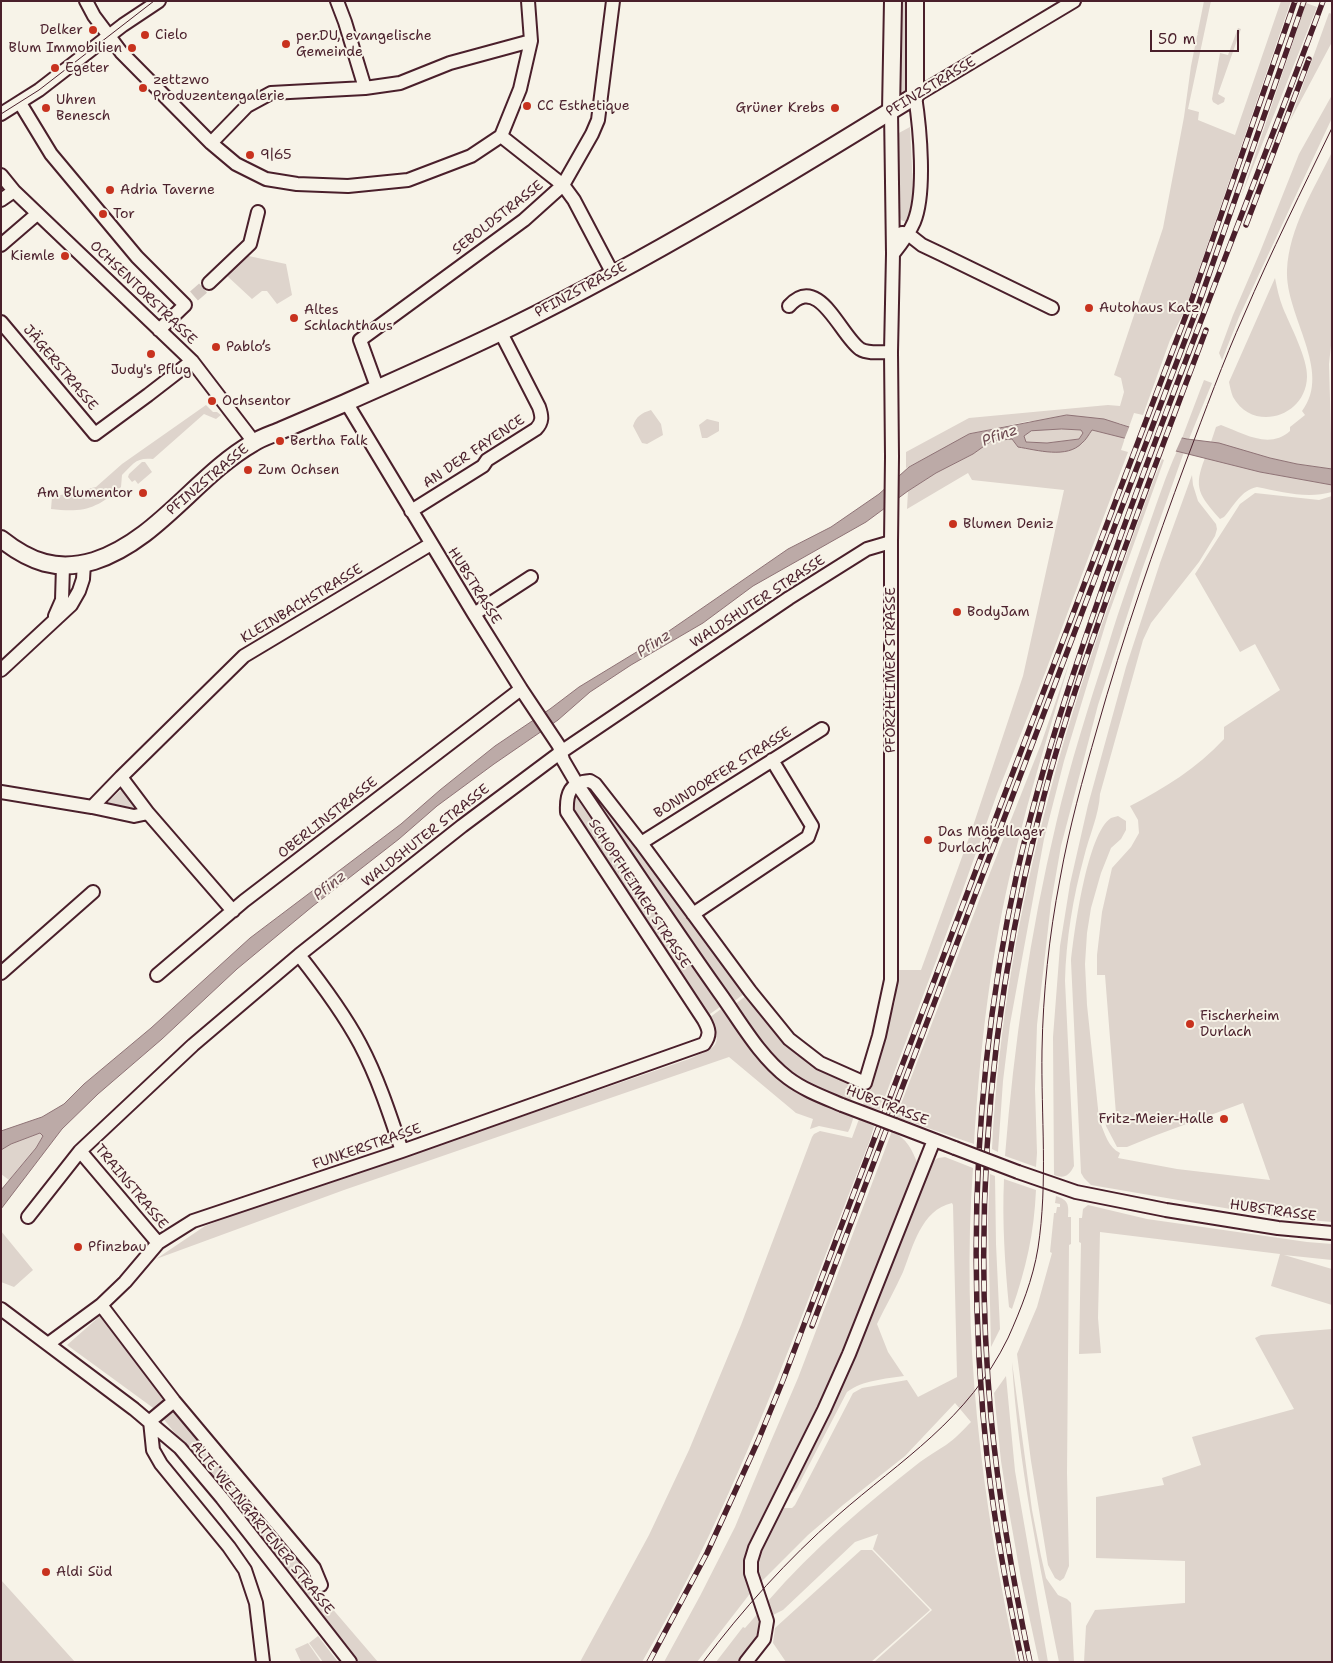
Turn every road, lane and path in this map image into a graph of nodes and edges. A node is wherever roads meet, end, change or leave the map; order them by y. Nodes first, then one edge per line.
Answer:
1 (337, 1) edge
2 (528, 1) edge
3 (613, 1) edge
4 (893, 1) edge
5 (915, 1) edge
6 (1074, 1) edge
7 (158, 2) edge
8 (90, 3) edge
9 (108, 36) junction
10 (531, 42) junction
11 (365, 88) junction
12 (915, 96) junction
13 (20, 103) junction
14 (891, 111) junction
15 (1, 114) edge
16 (501, 136) junction
17 (211, 143) junction
18 (1, 175) edge
19 (563, 186) junction
20 (14, 191) junction
21 (1, 200) edge
22 (258, 212) dead end
23 (37, 214) junction
24 (892, 230) junction
25 (908, 234) junction
26 (1, 245) edge
27 (893, 254) junction
28 (613, 274) junction
29 (209, 283) tunnel mouth
30 (789, 306) dead end
31 (1052, 308) dead end
32 (1, 322) edge
33 (159, 330) junction
34 (500, 332) junction
35 (891, 352) junction
36 (192, 360) junction
37 (377, 387) junction
38 (346, 402) junction
39 (254, 442) junction
40 (411, 511) junction
41 (1, 539) edge
42 (891, 542) junction
43 (431, 544) junction
44 (84, 564) junction
45 (63, 566) junction
46 (531, 577) dead end
47 (474, 614) junction
48 (49, 624) junction
49 (4, 662) edge
50 (521, 690) junction
51 (822, 729) dead end
52 (561, 752) junction
53 (772, 760) junction
54 (121, 777) junction
55 (577, 784) junction
56 (1, 792) edge
57 (92, 807) junction
58 (148, 813) junction
59 (642, 843) junction
60 (93, 892) dead end
61 (233, 911) junction
62 (693, 914) junction
63 (299, 955) junction
64 (1, 973) edge
65 (157, 975) dead end
66 (704, 1020) joint
67 (865, 1083) joint
68 (934, 1140) junction
69 (80, 1151) junction
70 (402, 1151) junction
71 (28, 1217) dead end
72 (1332, 1233) edge
73 (158, 1243) junction
74 (100, 1305) junction
75 (1, 1310) edge
76 (48, 1344) junction
77 (174, 1401) junction
78 (150, 1421) junction
79 (321, 1585) dead end
80 (263, 1662) edge
81 (350, 1662) edge
82 (746, 1662) edge

1 - 11 street
2 - 10 street
3 - 19 street, SEBOLDSTRASSE
4 - 14 main road, PFORZHEIMER STRASSE
5 - 12 main road
6 - 12 street, PFINZSTRASSE
7 - 9 street
8 - 9 street
9 - 13 street
9 - 17 street
10 - 11 street
10 - 16 street
11 - 17 street
12 - 14 main road, PFINZSTRASSE
12 - 25 street
13 - 15 street
13 - 33 street
14 - 24 street, PFORZHEIMER STRASSE
14 - 28 main road, PFINZSTRASSE
16 - 17 street
16 - 19 street
18 - 20 street, OCHSENTORSTRASSE
19 - 28 street
19 - 37 street, SEBOLDSTRASSE
20 - 21 street
20 - 23 street, OCHSENTORSTRASSE
22 - 29 street
23 - 26 street
23 - 33 street, OCHSENTORSTRASSE
24 - 25 street
24 - 27 street, PFORZHEIMER STRASSE
25 - 27 street
25 - 31 street
27 - 35 street, PFORZHEIMER STRASSE
28 - 34 main road, PFINZSTRASSE
30 - 35 street
32 - 36 street, JÄGERSTRASSE
33 - 36 street, OCHSENTORSTRASSE
34 - 37 main road, PFINZSTRASSE
34 - 40 street, AN DER FAYENCE
35 - 42 street, PFORZHEIMER STRASSE
36 - 39 street, OCHSENTORSTRASSE
37 - 38 main road, PFINZSTRASSE
38 - 39 main road, PFINZSTRASSE
38 - 40 street, HUBSTRASSE
39 - 44 main road, PFINZSTRASSE
40 - 43 street, HUBSTRASSE
41 - 45 main road, PFINZSTRASSE
42 - 52 street, WALDSHUTER STRASSE
42 - 67 street, PFORZHEIMER STRASSE
43 - 47 street, HUBSTRASSE
43 - 54 street, KLEINBACHSTRASSE
44 - 45 main road, PFINZSTRASSE
44 - 48 street
45 - 48 street
46 - 47 street
47 - 50 street, HUBSTRASSE
48 - 49 street
50 - 52 street, HUBSTRASSE
50 - 61 street, OBERLINSTRASSE
51 - 53 street, BONNDORFER STRASSE
52 - 55 street, HUBSTRASSE
52 - 63 street, WALDSHUTER STRASSE
53 - 59 street, BONNDORFER STRASSE
53 - 62 street
54 - 57 street, KLEINBACHSTRASSE
54 - 58 street
55 - 59 street, HUBSTRASSE
55 - 66 street, SCHOPFHEIMER STRASSE
55 - 68 street, HUBSTRASSE, bridge
56 - 57 street
57 - 58 street
58 - 61 street
59 - 62 street, HUBSTRASSE
60 - 64 street
61 - 65 street, OBERLINSTRASSE
62 - 67 street, HUBSTRASSE
63 - 69 street, WALDSHUTER STRASSE
63 - 70 street
66 - 70 street, FUNKERSTRASSE
68 - 72 street, HUBSTRASSE, bridge
68 - 82 street
69 - 71 street, WALDSHUTER STRASSE
69 - 73 street, TRAINSTRASSE
70 - 73 street, FUNKERSTRASSE
73 - 74 street, FUNKERSTRASSE
74 - 76 street, FUNKERSTRASSE
74 - 77 street
75 - 76 street, ALTE WEINGARTENER STRASSE
76 - 78 street, ALTE WEINGARTENER STRASSE
77 - 78 street
77 - 79 street
78 - 80 street
78 - 81 street, ALTE WEINGARTENER STRASSE

